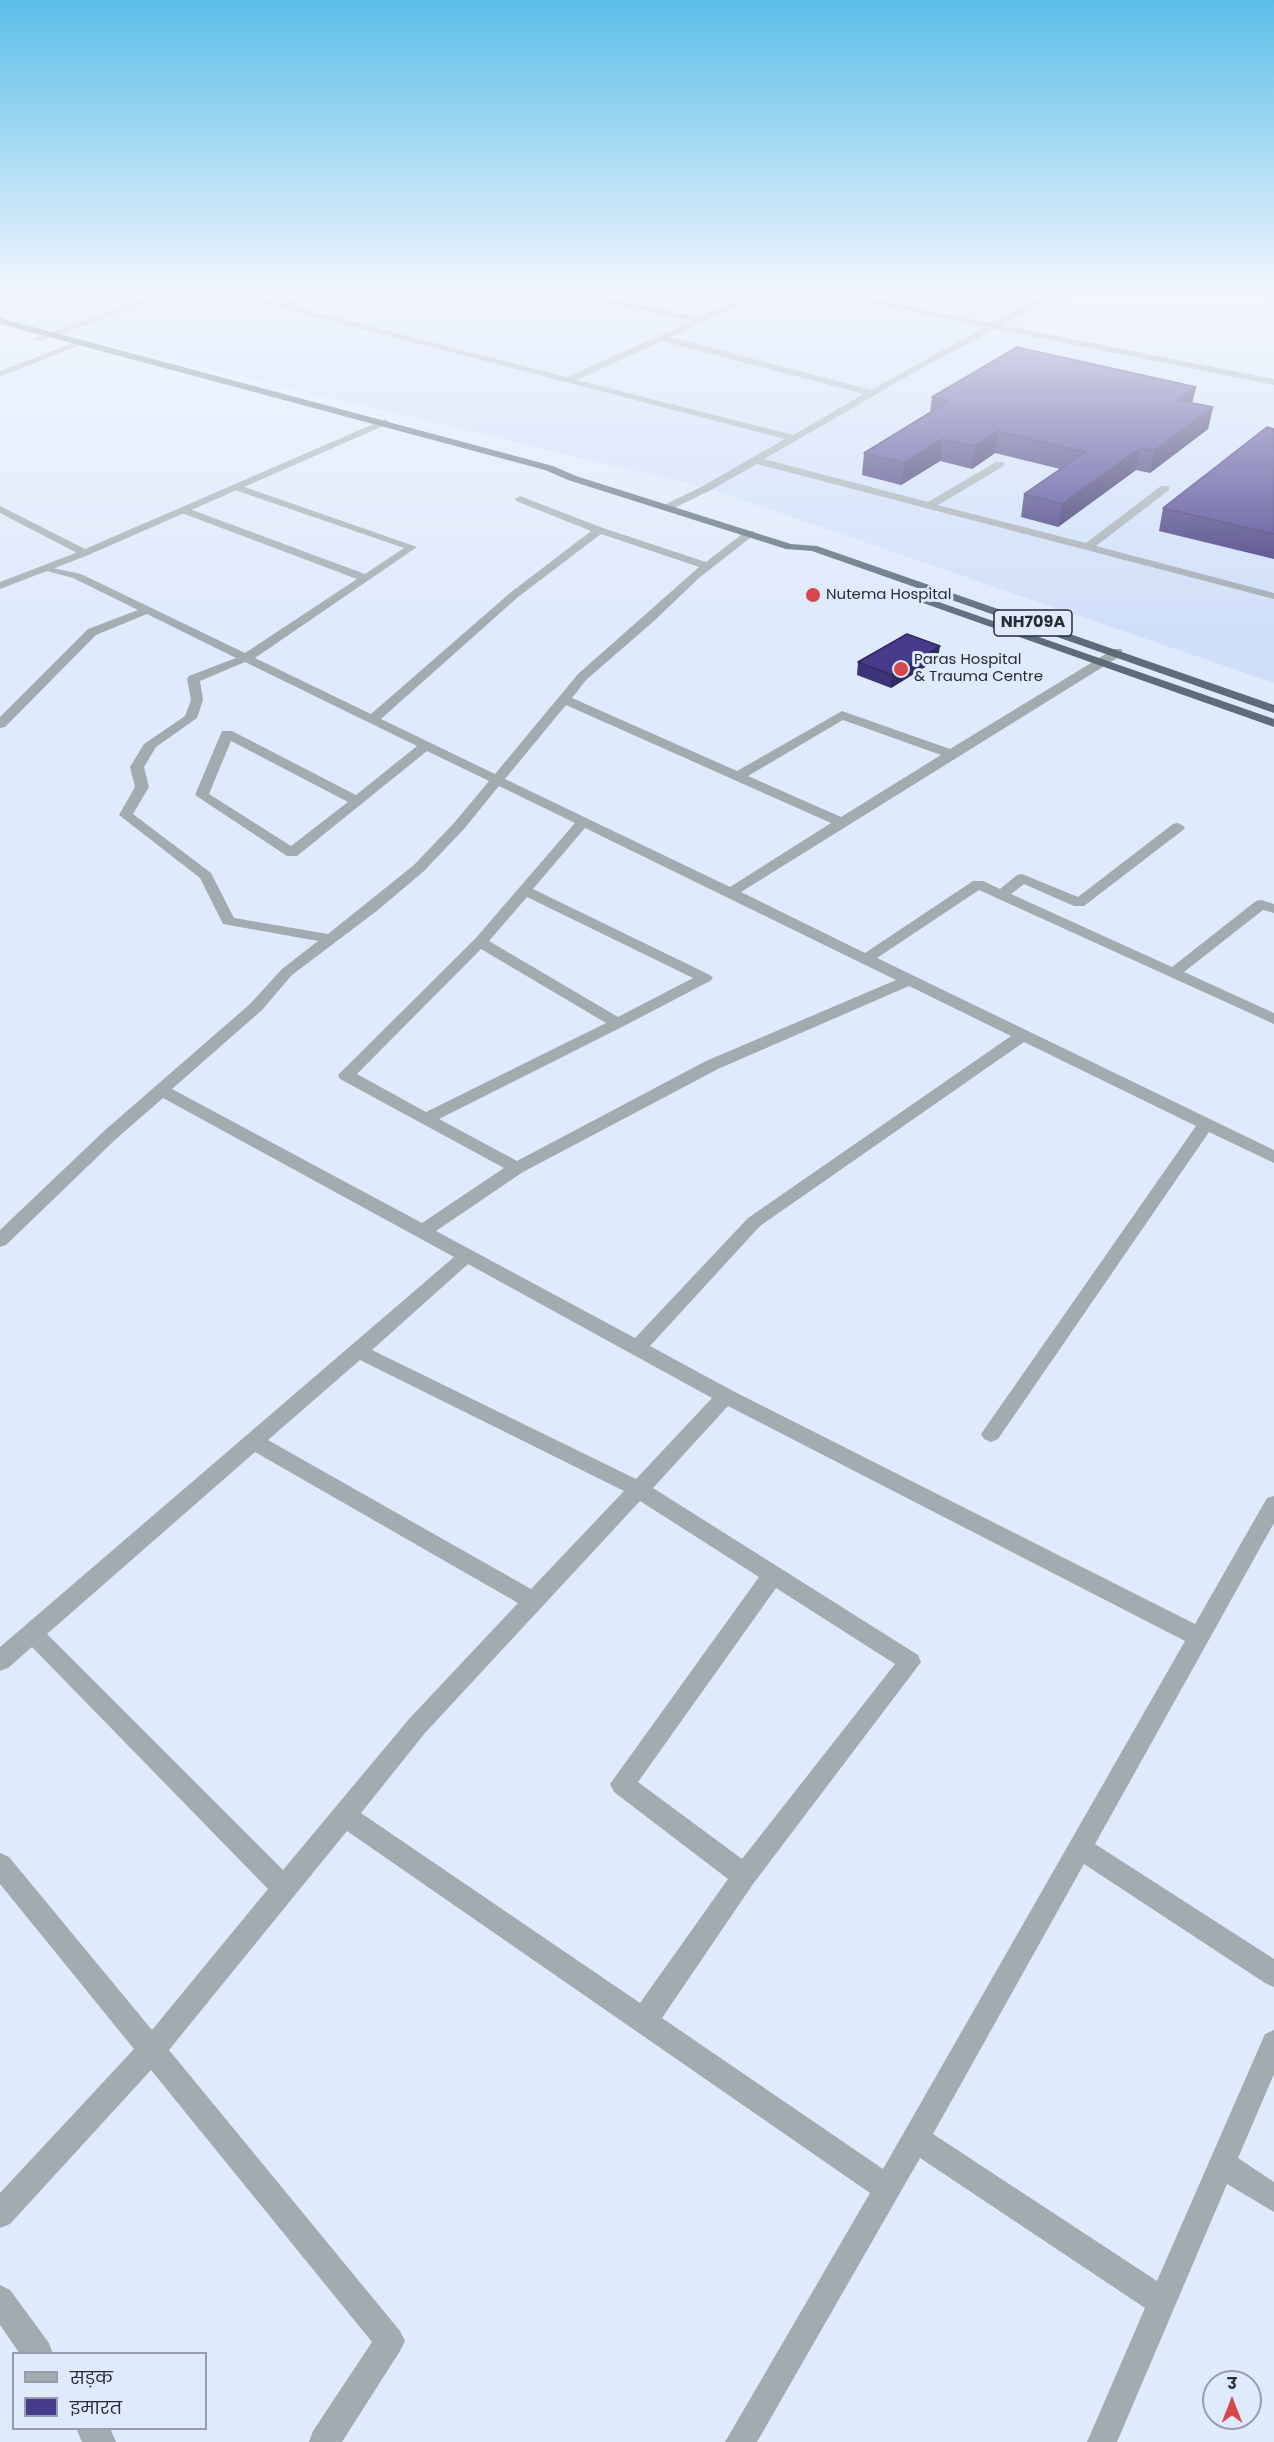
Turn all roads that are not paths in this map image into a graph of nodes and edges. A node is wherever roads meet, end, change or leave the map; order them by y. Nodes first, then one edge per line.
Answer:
1 (270, 402) edge
2 (310, 402) edge
3 (654, 402) edge
4 (856, 402) edge
5 (386, 422) junction
6 (370, 429) junction
7 (794, 438) junction
8 (755, 460) junction
9 (1000, 464) dead end
10 (572, 478) junction
11 (236, 487) junction
12 (1165, 488) dead end
13 (520, 500) dead end
14 (929, 506) junction
15 (668, 507) junction
16 (0, 508) edge
17 (183, 510) junction
18 (599, 530) junction
19 (750, 533) junction
20 (790, 547) junction
21 (1088, 547) junction
22 (85, 553) junction
23 (707, 566) junction
24 (47, 568) junction
25 (366, 578) junction
26 (0, 586) edge
27 (1274, 596) edge
28 (147, 610) junction
29 (1118, 652) junction
30 (246, 658) junction
31 (1103, 661) junction
32 (564, 699) junction
33 (1274, 708) edge
34 (3, 717) edge
35 (373, 719) junction
36 (1274, 723) edge
37 (427, 745) junction
38 (951, 754) junction
39 (738, 776) junction
40 (497, 779) junction
41 (357, 801) junction
42 (584, 821) junction
43 (842, 823) junction
44 (1178, 827) dead end
45 (524, 890) junction
46 (730, 893) junction
47 (1001, 895) junction
48 (1274, 909) edge
49 (330, 939) junction
50 (480, 942) junction
51 (866, 959) junction
52 (1174, 973) junction
53 (909, 980) junction
54 (1274, 1019) edge
55 (618, 1023) junction
56 (1023, 1035) junction
57 (160, 1090) junction
58 (426, 1119) junction
59 (1206, 1125) junction
60 (1274, 1157) edge
61 (517, 1168) junction
62 (422, 1232) junction
63 (0, 1242) edge
64 (466, 1256) junction
65 (637, 1348) junction
66 (358, 1352) junction
67 (726, 1396) junction
68 (991, 1434) dead end
69 (254, 1442) junction
70 (638, 1489) junction
71 (1274, 1504) edge
72 (773, 1575) junction
73 (533, 1601) junction
74 (32, 1633) junction
75 (1199, 1637) junction
76 (0, 1661) edge
77 (344, 1815) junction
78 (1080, 1848) junction
79 (0, 1865) edge
80 (744, 1876) junction
81 (284, 1888) junction
82 (1274, 1974) edge
83 (644, 2021) junction
84 (1274, 2043) edge
85 (151, 2051) junction
86 (916, 2139) junction
87 (1222, 2164) junction
88 (888, 2189) junction
89 (1274, 2198) edge
90 (0, 2214) edge
91 (0, 2300) edge
92 (1162, 2302) junction
93 (37, 2352) edge
94 (324, 2442) edge
95 (740, 2442) edge
96 (1102, 2442) edge

1 - 6 highway, NH709A
2 - 5 highway, NH709A
3 - 7 street
4 - 7 street
5 - 6 street
5 - 10 highway, NH709A
6 - 10 highway, NH709A
6 - 11 street
7 - 8 street
8 - 14 street
8 - 15 street
9 - 14 street
10 - 15 highway, NH709A
11 - 17 street
11 - 25 street
12 - 21 street
13 - 18 street
14 - 21 street
15 - 19 highway, NH709A
16 - 22 street
17 - 22 street
17 - 25 street
18 - 23 street
18 - 35 street
19 - 20 highway, NH709A
19 - 23 street
20 - 29 highway, NH709A
20 - 31 highway, NH709A
21 - 27 street
22 - 24 street
23 - 32 street
24 - 26 street
24 - 28 street
25 - 30 street
28 - 30 street
28 - 34 street
29 - 31 street
29 - 33 highway, NH709A
30 - 35 street
30 - 49 street
31 - 36 highway, NH709A
31 - 38 street
32 - 39 street
32 - 40 street
35 - 37 street
37 - 40 street
37 - 41 street
38 - 39 street
38 - 43 street
39 - 43 street
40 - 42 street
40 - 49 street
41 - 41 street
42 - 45 street
42 - 46 street
43 - 46 street
44 - 47 street
45 - 50 street
45 - 55 street
46 - 51 street
47 - 51 street
47 - 52 street
48 - 52 street
49 - 57 street
50 - 55 street
50 - 58 street
51 - 53 street
52 - 54 street
53 - 56 street
53 - 61 street
55 - 58 street
56 - 59 street
56 - 65 street
57 - 62 street
57 - 63 street
58 - 61 street
59 - 60 street
59 - 68 street
61 - 62 street
62 - 64 street
64 - 65 street
64 - 66 street
65 - 67 street
66 - 69 street
66 - 70 street
67 - 70 street
67 - 75 street
69 - 73 street
69 - 74 street
70 - 72 street
70 - 73 street
71 - 75 street
72 - 80 street
72 - 80 street
73 - 77 street
74 - 76 street
74 - 81 street
75 - 78 street
77 - 81 street
77 - 83 street
78 - 82 street
78 - 86 street
79 - 85 street
80 - 83 street
81 - 85 street
83 - 88 street
84 - 87 street
85 - 90 street
85 - 94 street
86 - 88 street
86 - 92 street
87 - 89 street
87 - 92 street
88 - 95 street
91 - 93 street
92 - 96 street

